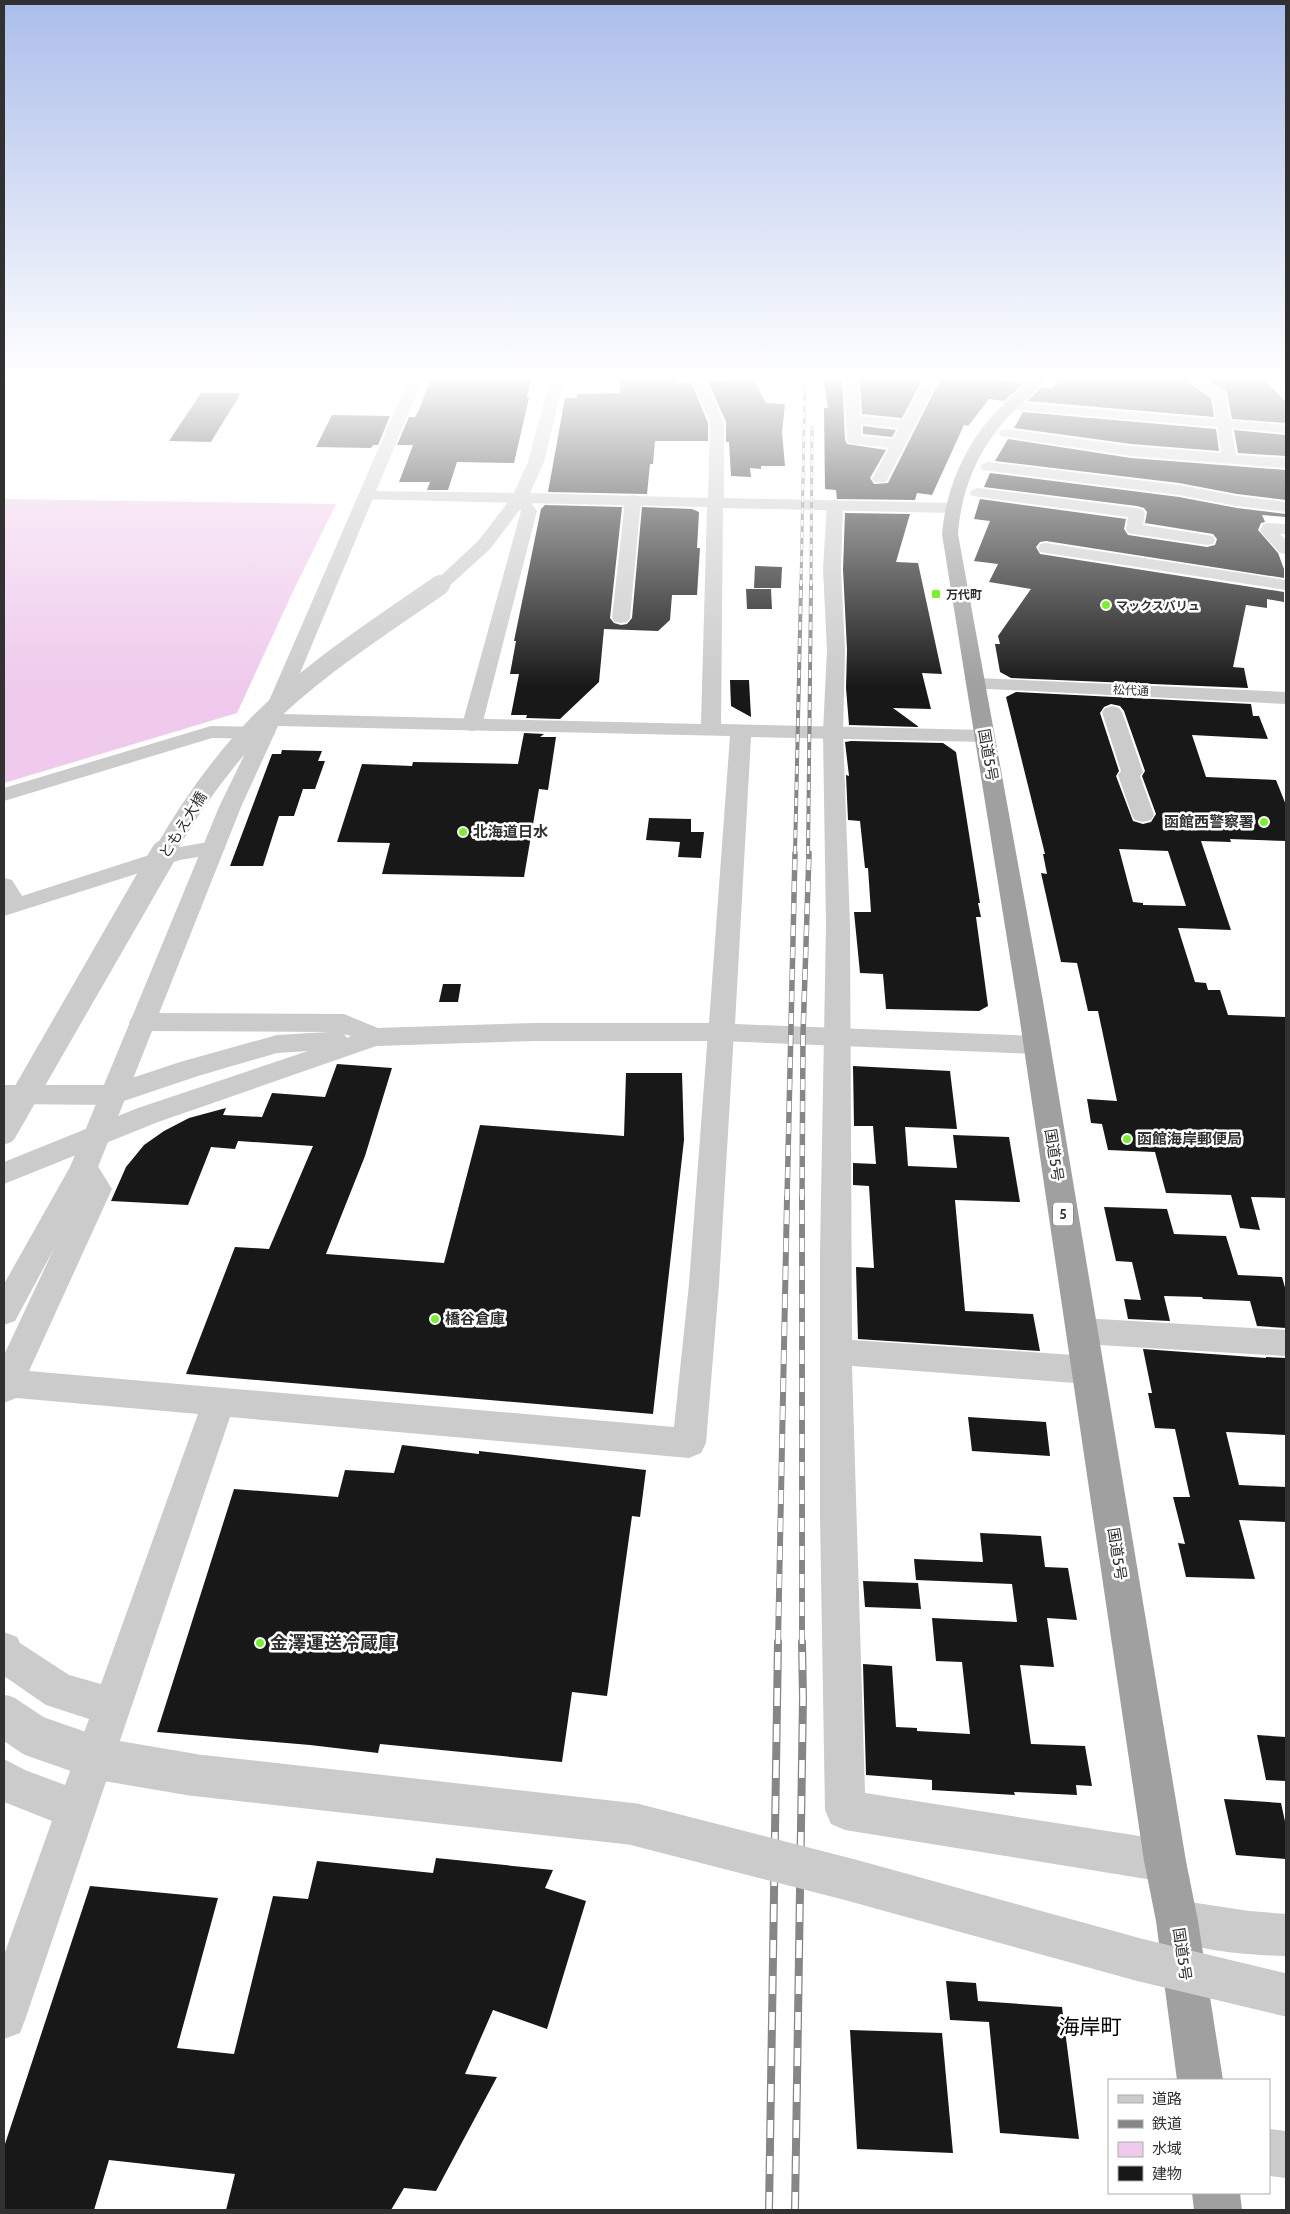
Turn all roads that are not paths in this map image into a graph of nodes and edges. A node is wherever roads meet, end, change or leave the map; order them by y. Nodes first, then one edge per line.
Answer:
1 (373, 479) edge
2 (528, 479) edge
3 (716, 479) edge
4 (964, 479) edge
5 (1090, 479) edge
6 (978, 493) dead end
7 (366, 496) junction
8 (520, 498) junction
9 (633, 500) junction
10 (716, 502) junction
11 (834, 505) junction
12 (1286, 506) edge
13 (952, 508) junction
14 (1286, 529) edge
15 (1207, 540) dead end
16 (1046, 548) dead end
17 (1286, 549) edge
18 (1286, 584) edge
19 (621, 618) dead end
20 (976, 684) junction
21 (1286, 698) edge
22 (1112, 712) dead end
23 (472, 725) junction
24 (268, 727) junction
25 (711, 730) junction
26 (741, 731) junction
27 (833, 732) junction
28 (985, 736) junction
29 (4, 795) edge
30 (1143, 815) dead end
31 (214, 848) junction
32 (8, 900) edge
33 (142, 1022) junction
34 (721, 1032) junction
35 (376, 1037) junction
36 (838, 1037) junction
37 (1036, 1045) junction
38 (4, 1094) edge
39 (112, 1096) junction
40 (4, 1131) edge
41 (94, 1138) junction
42 (84, 1167) junction
43 (4, 1173) edge
44 (4, 1312) edge
45 (1082, 1331) junction
46 (1286, 1343) edge
47 (838, 1352) junction
48 (1088, 1370) junction
49 (5, 1386) edge
50 (218, 1401) junction
51 (4, 1650) edge
52 (113, 1706) junction
53 (4, 1716) edge
54 (4, 1779) edge
55 (77, 1810) junction
56 (1165, 1861) junction
57 (1177, 1921) junction
58 (1286, 1935) edge
59 (1286, 1995) edge
60 (4, 2017) edge
61 (1200, 2079) edge
62 (1270, 2152) edge
63 (1286, 2154) edge
64 (1216, 2194) edge
65 (1218, 2210) edge

1 - 7 street
2 - 8 street, ともえ大橋
3 - 10 street
4 - 13 highway, 国道5号 / 5
5 - 12 street
6 - 15 street
7 - 8 street
7 - 24 street
8 - 9 street
8 - 23 street
8 - 40 street, ともえ大橋, bridge
9 - 10 street
9 - 19 street
10 - 11 street
10 - 25 street
11 - 13 street
11 - 27 street
13 - 20 highway, 国道5号 / 5
14 - 17 street
16 - 18 street
20 - 21 street, 松代通
20 - 28 highway, 国道5号 / 5
22 - 30 street
23 - 24 street
23 - 25 street
24 - 29 street
24 - 31 street
25 - 26 street
26 - 27 street
26 - 34 street
27 - 28 street
27 - 36 street
28 - 37 highway, 国道5号 / 5
31 - 32 street
31 - 33 street
33 - 35 street
33 - 39 street
34 - 35 street
34 - 36 street
34 - 50 street
35 - 39 street
35 - 41 street
36 - 37 street
36 - 47 street
37 - 45 highway, 国道5号 / 5
38 - 39 street
39 - 41 street
41 - 42 street
41 - 43 street
42 - 44 street
42 - 49 street
45 - 46 street
45 - 48 highway, 国道5号 / 5
47 - 48 street
47 - 56 street
48 - 56 highway, 国道5号 / 5
49 - 50 street
50 - 52 street
51 - 52 street
52 - 55 street
53 - 59 street, bridge
54 - 55 street
55 - 60 street
56 - 57 highway, 国道5号 / 5
57 - 58 street
57 - 61 highway, 国道5号 / 5
62 - 63 street
64 - 65 highway

